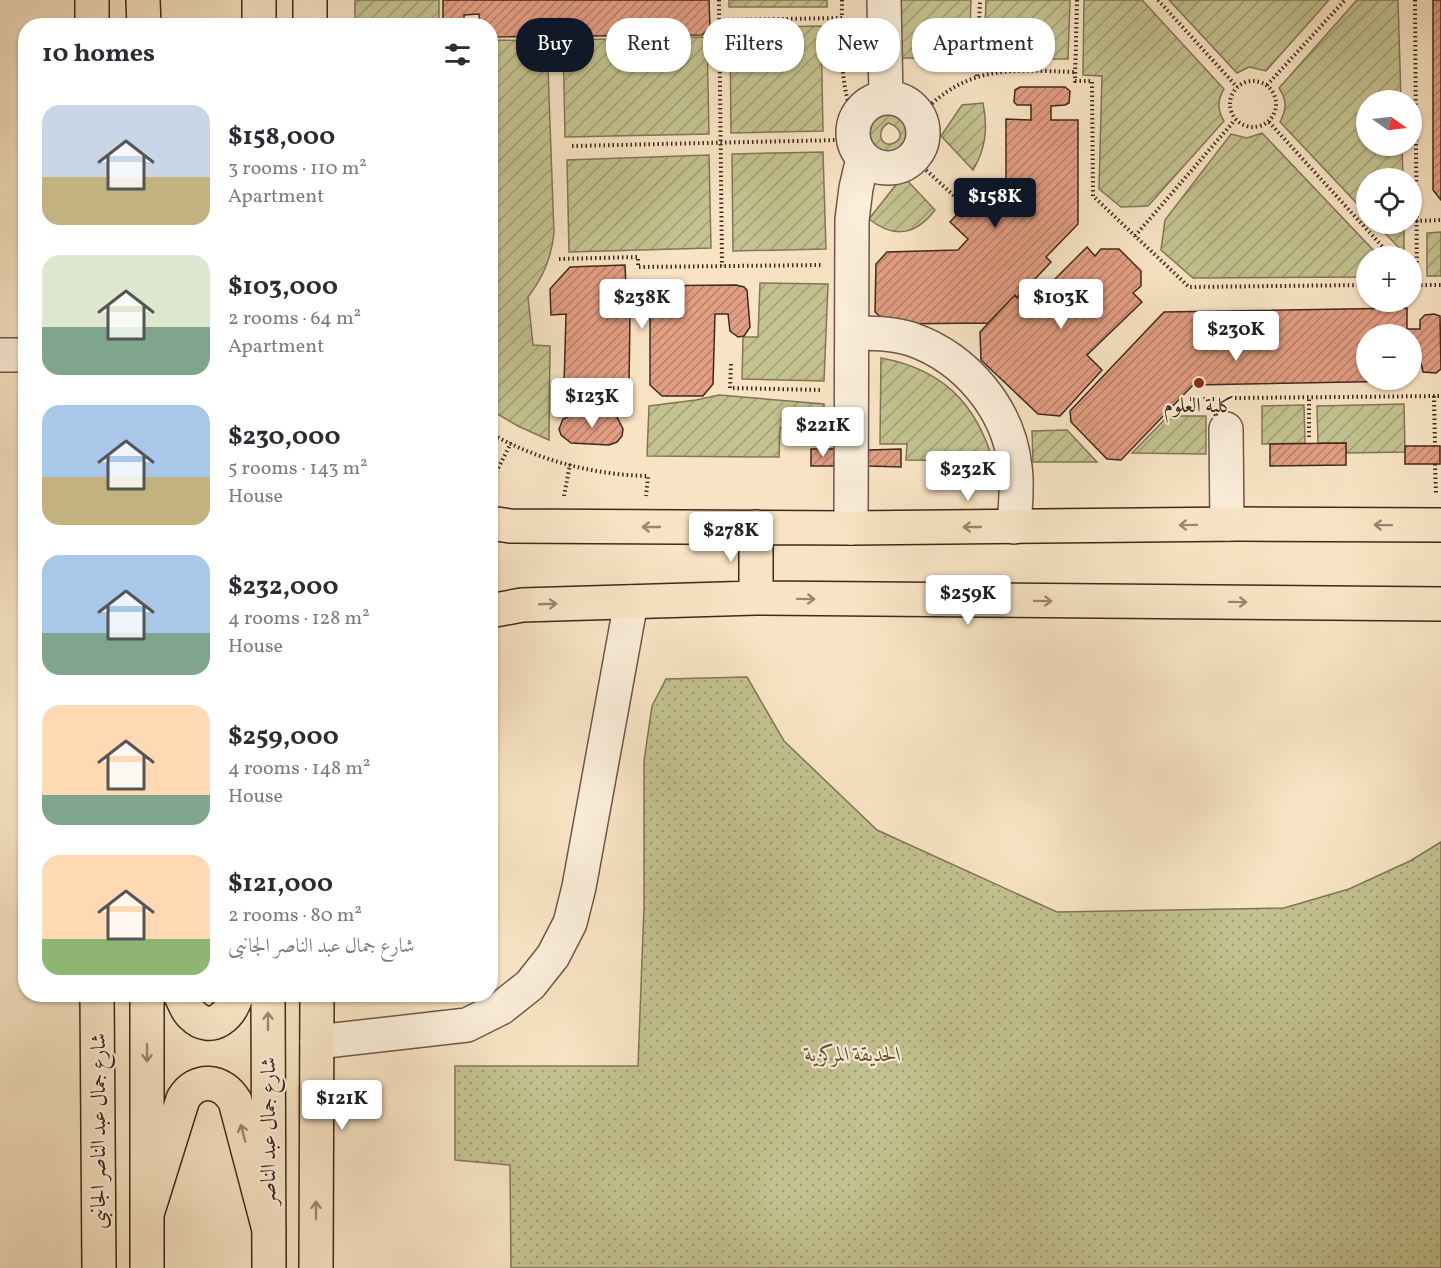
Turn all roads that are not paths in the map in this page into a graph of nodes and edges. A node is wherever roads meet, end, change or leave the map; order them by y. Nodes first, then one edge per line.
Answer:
1 (92, 0) edge
2 (143, 0) edge
3 (259, 0) edge
4 (310, 0) edge
5 (884, 0) edge
6 (92, 18) edge
7 (144, 18) edge
8 (259, 18) edge
9 (310, 18) edge
10 (886, 98) junction
11 (858, 139) junction
12 (852, 333) junction
13 (0, 355) edge
14 (18, 355) edge
15 (1225, 409) road end
16 (498, 524) edge
17 (1227, 524) junction
18 (1441, 525) edge
19 (1014, 526) junction
20 (756, 527) junction
21 (851, 528) junction
22 (756, 598) junction
23 (631, 602) junction
24 (1441, 604) edge
25 (498, 610) edge
26 (97, 1002) edge
27 (147, 1002) edge
28 (184, 1002) edge
29 (234, 1002) edge
30 (268, 1002) edge
31 (317, 1002) edge
32 (317, 1042) junction
33 (147, 1214) junction
34 (269, 1230) junction
35 (99, 1268) edge
36 (147, 1268) edge
37 (269, 1268) edge
38 (316, 1268) edge

1 - 6 main road
2 - 7 main road
3 - 8 main road
4 - 9 main road
5 - 10 street
10 - 11 street
10 - 11 street
11 - 12 street
12 - 19 street
12 - 21 street
13 - 14 street
15 - 17 street
20 -> 16 main road
18 -> 17 main road
17 -> 19 main road
19 -> 21 main road
20 - 21 main road
20 - 22 main road
22 - 23 main road
22 -> 24 main road
25 -> 23 main road
23 - 32 street
26 - 35 main road, شارع جمال عبد الناصر الجانبى
27 -> 33 main road
28 - 29 main road
34 -> 30 main road, شارع جمال عبد الناصر
31 - 32 main road
38 -> 32 main road
34 -> 33 main road
33 - 36 main road
34 - 37 main road, شارع جمال عبد الناصر

